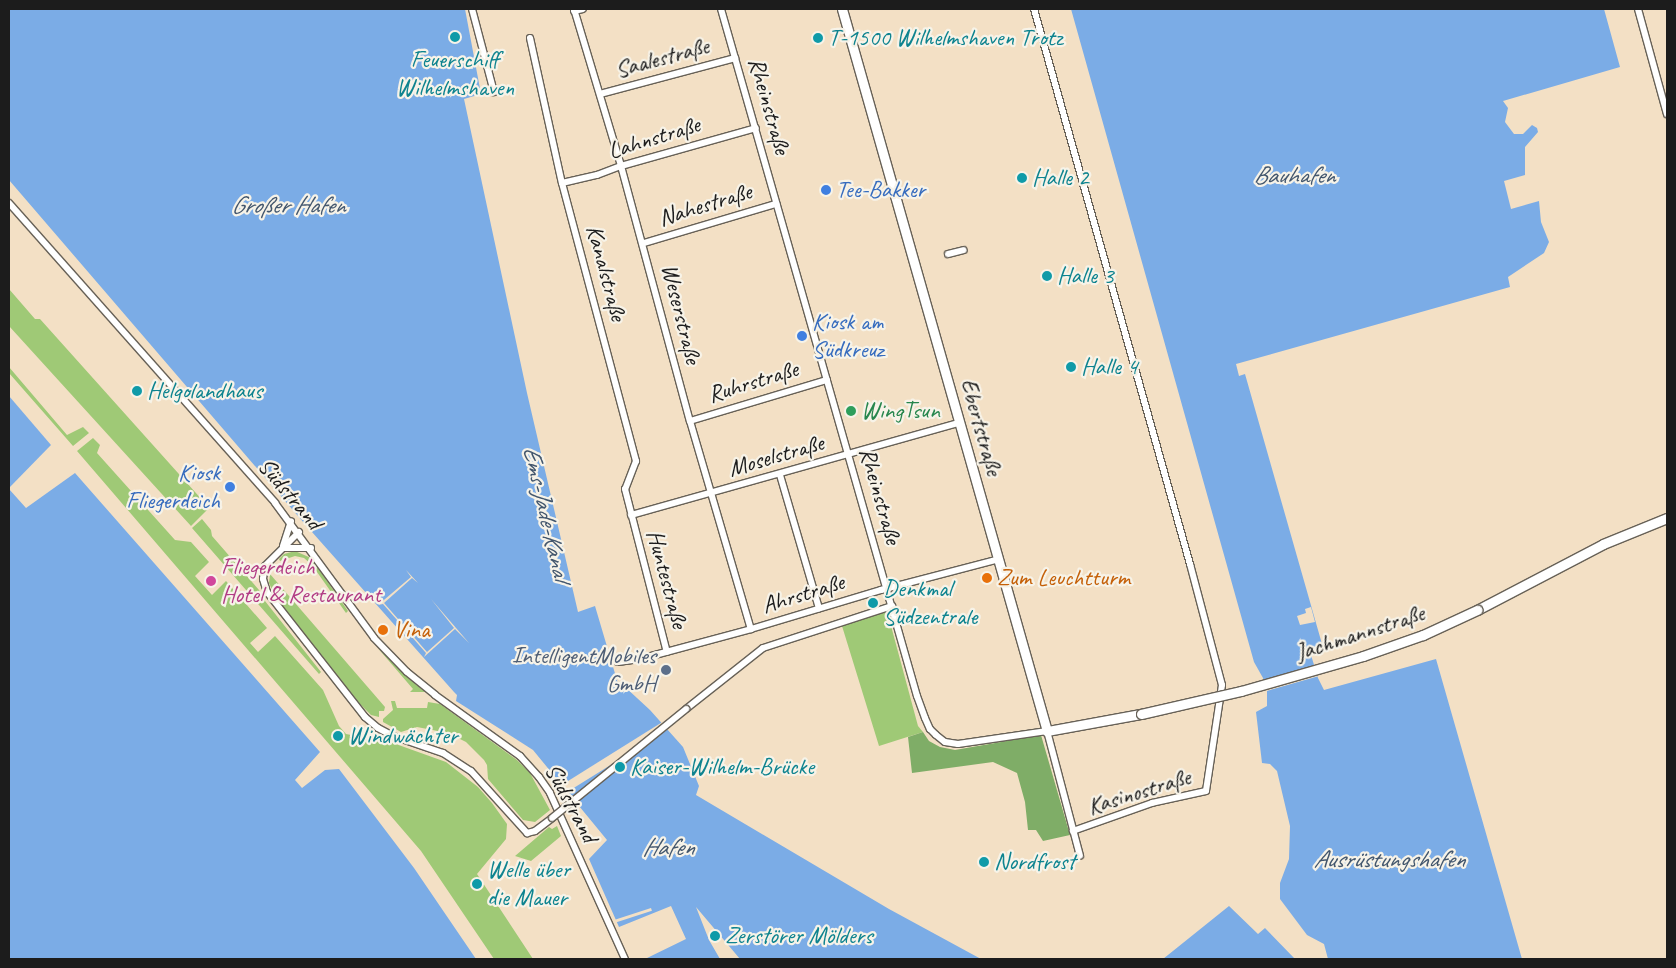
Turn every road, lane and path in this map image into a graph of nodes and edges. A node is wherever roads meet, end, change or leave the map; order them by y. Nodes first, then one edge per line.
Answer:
1 (472, 9) edge
2 (583, 9) edge
3 (721, 9) edge
4 (842, 9) edge
5 (1034, 9) edge
6 (1638, 9) edge
7 (574, 10) edge
8 (530, 38) dead end
9 (735, 58) junction
10 (494, 92) dead end
11 (600, 94) junction
12 (1667, 114) edge
13 (756, 128) junction
14 (621, 166) junction
15 (562, 183) junction
16 (9, 203) edge
17 (776, 204) junction
18 (644, 243) junction
19 (964, 250) dead end
20 (948, 254) dead end
21 (827, 380) junction
22 (690, 421) junction
23 (959, 423) junction
24 (849, 455) junction
25 (780, 475) junction
26 (712, 493) junction
27 (631, 516) junction
28 (1667, 518) edge
29 (291, 521) junction
30 (299, 532) junction
31 (283, 548) junction
32 (311, 548) junction
33 (998, 559) junction
34 (886, 589) junction
35 (892, 606) junction
36 (819, 608) junction
37 (751, 629) junction
38 (667, 652) junction
39 (618, 662) dead end
40 (1047, 731) junction
41 (1073, 831) junction
42 (1080, 856) dead end
43 (625, 959) edge

1 - 10 street
2 - 7 street
3 - 9 street, Rheinstraße
4 - 23 street, Ebertstraße
5 - 41 street, Kasinostraße
6 - 12 street
7 - 11 street, Weserstraße
8 - 15 street, Kanalstraße
9 - 11 street, Saalestraße
9 - 13 street, Rheinstraße
11 - 14 street, Weserstraße
13 - 14 street, Lahnstraße
13 - 17 street, Rheinstraße
14 - 15 street, Lahnstraße
14 - 18 street, Weserstraße
15 - 27 street, Kanalstraße
16 - 29 street, Südstrand
17 - 18 street, Nahestraße
17 - 21 street, Rheinstraße
18 - 22 street, Weserstraße
19 - 20 street
21 - 22 street, Ruhrstraße
21 - 24 street, Rheinstraße
22 - 26 street, Weserstraße
23 - 24 street, Moselstraße
23 - 33 street, Ebertstraße
24 - 25 street, Moselstraße
24 - 34 street, Rheinstraße
25 - 26 street, Moselstraße
25 - 36 street
26 - 27 street, Moselstraße
26 - 37 street, Weserstraße
27 - 38 street, Huntestraße
28 - 40 street, Jachmannstraße, bridge
29 - 30 street, Südstrand
29 - 31 street
30 - 31 street
30 - 32 street, Südstrand
31 - 32 street
31 - 35 street, bridge
32 - 43 street, Südstrand
33 - 34 street, Ahrstraße
33 - 40 street, Ebertstraße
34 - 35 street, Rheinstraße
34 - 36 street, Ahrstraße
35 - 40 street, Rheinstraße
36 - 37 street, Ahrstraße
37 - 38 street, Ahrstraße
38 - 39 street, Ahrstraße
40 - 41 street, Ebertstraße
41 - 42 street, Ebertstraße

